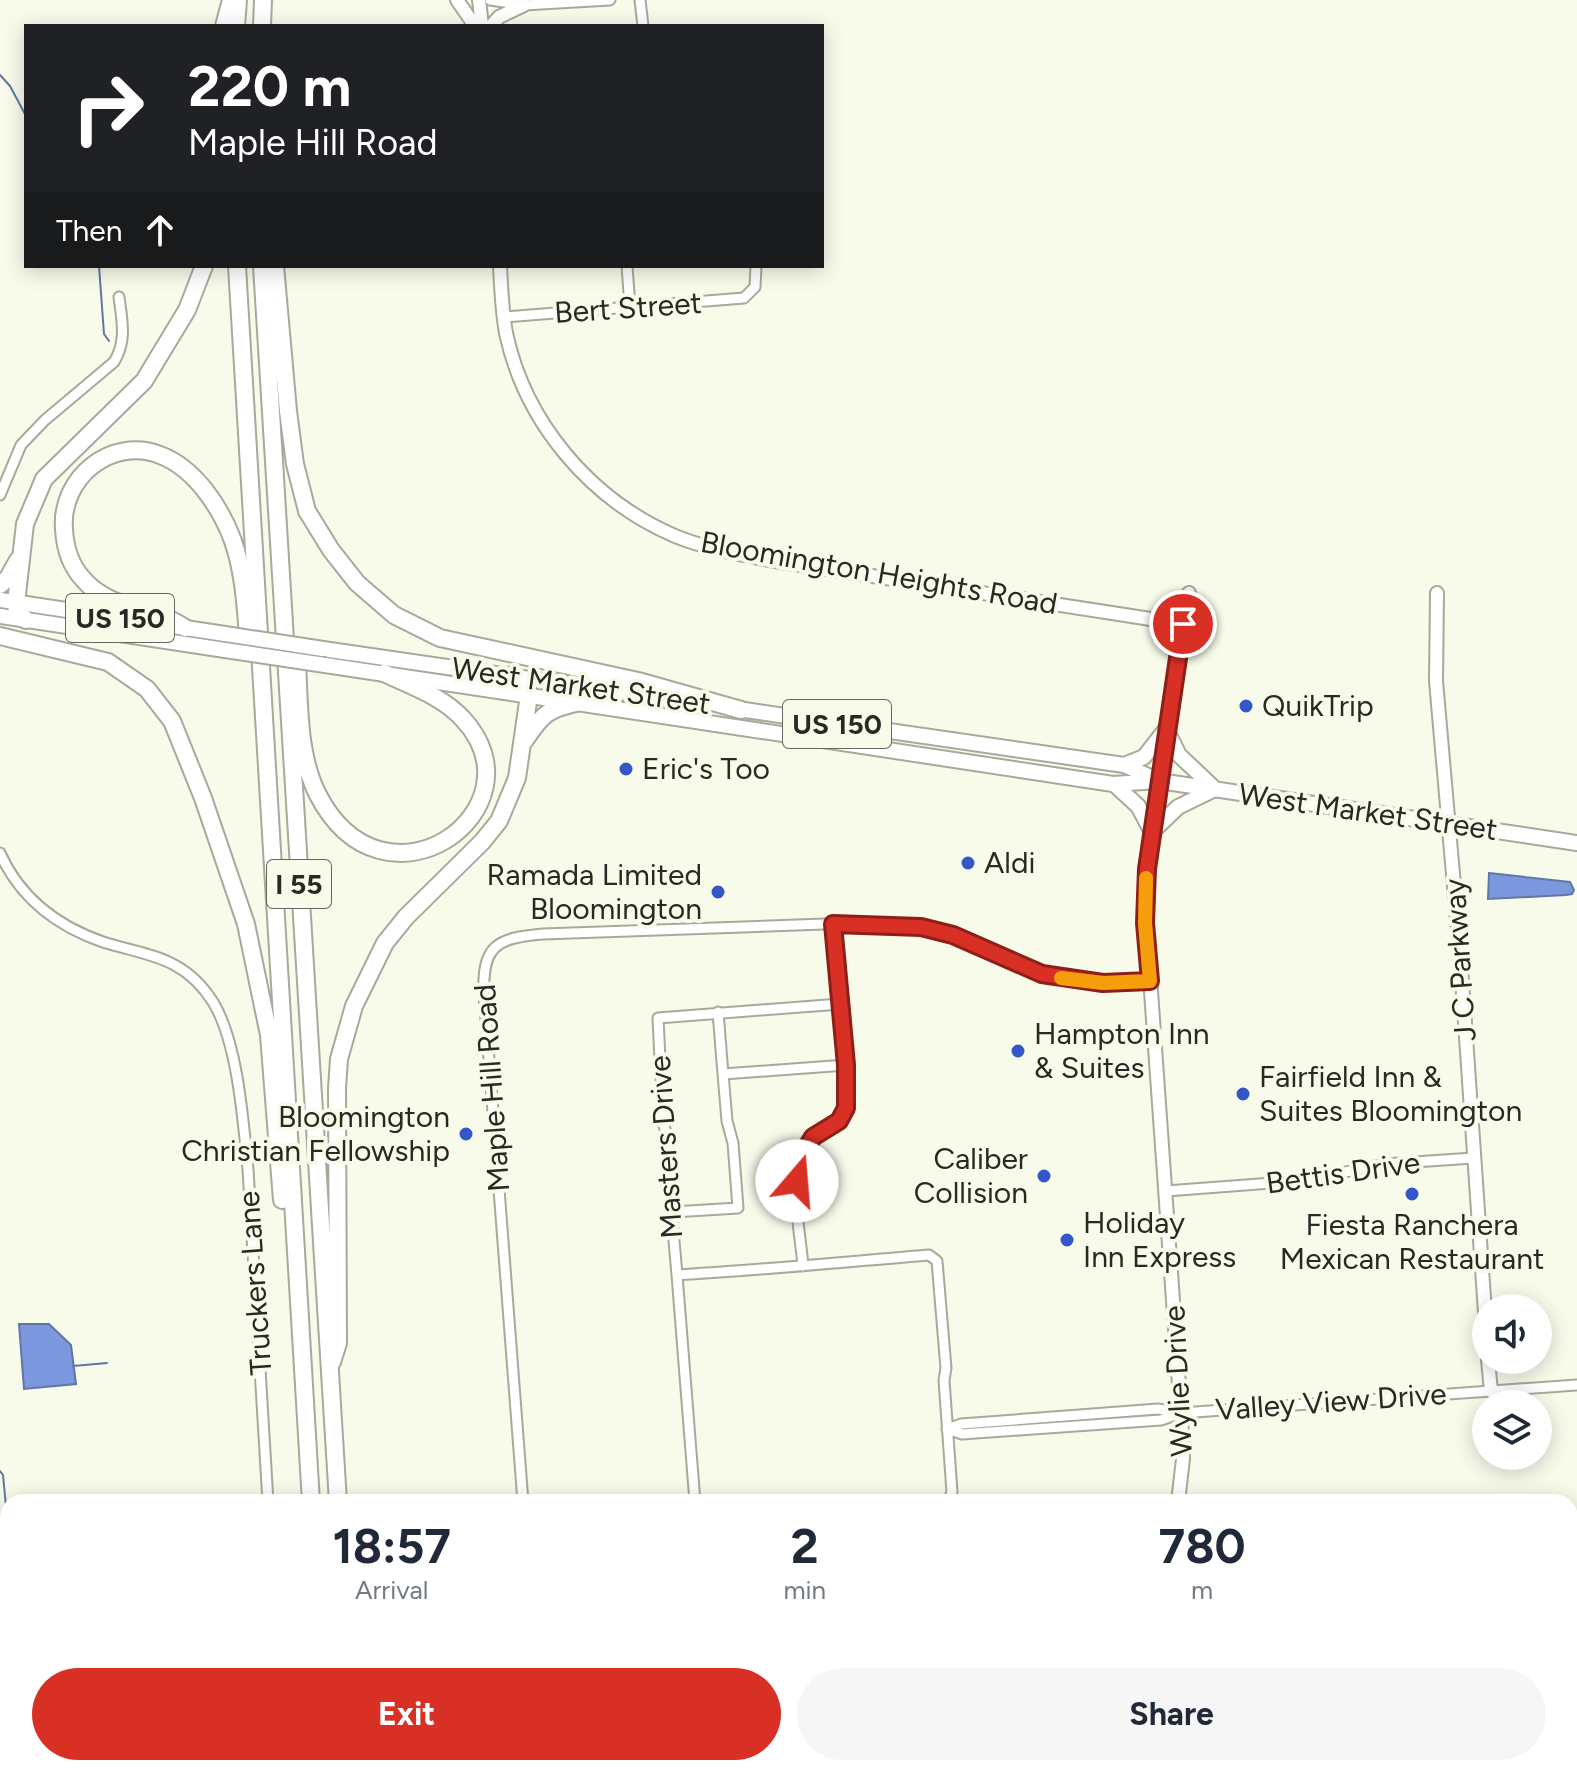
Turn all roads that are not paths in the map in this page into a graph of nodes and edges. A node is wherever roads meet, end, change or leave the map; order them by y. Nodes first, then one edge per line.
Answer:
1 (231, 0) edge
2 (238, 0) edge
3 (263, 0) edge
4 (457, 0) edge
5 (479, 0) edge
6 (490, 0) edge
7 (610, 0) edge
8 (640, 0) edge
9 (524, 5) junction
10 (225, 24) edge
11 (236, 24) edge
12 (262, 24) edge
13 (474, 24) edge
14 (482, 24) edge
15 (493, 24) edge
16 (643, 24) edge
17 (203, 268) edge
18 (237, 268) edge
19 (262, 268) edge
20 (275, 268) edge
21 (500, 268) edge
22 (627, 268) edge
23 (756, 268) edge
24 (119, 297) dead end
25 (630, 307) junction
26 (504, 317) junction
27 (0, 495) edge
28 (21, 555) junction
29 (282, 582) junction
30 (0, 585) edge
31 (1189, 593) dead end
32 (1437, 593) dead end
33 (8, 601) edge
34 (0, 616) edge
35 (26, 620) junction
36 (1183, 624) junction
37 (185, 628) junction
38 (0, 636) edge
39 (384, 673) junction
40 (512, 675) junction
41 (529, 695) junction
42 (263, 697) junction
43 (580, 702) junction
44 (741, 710) junction
45 (1166, 729) junction
46 (522, 744) junction
47 (1124, 765) junction
48 (1159, 781) junction
49 (1113, 784) junction
50 (1215, 789) junction
51 (1450, 824) junction
52 (1152, 832) junction
53 (1577, 843) edge
54 (0, 853) edge
55 (833, 924) junction
56 (1150, 981) junction
57 (840, 1004) junction
58 (718, 1012) junction
59 (846, 1065) junction
60 (723, 1074) junction
61 (1473, 1158) junction
62 (1166, 1191) junction
63 (673, 1212) junction
64 (803, 1266) junction
65 (297, 1273) junction
66 (677, 1275) junction
67 (1483, 1294) edge
68 (329, 1371) junction
69 (1577, 1385) edge
70 (1505, 1390) edge
71 (1472, 1392) edge
72 (1181, 1413) junction
73 (947, 1429) junction
74 (268, 1494) edge
75 (311, 1494) edge
76 (337, 1494) edge
77 (522, 1494) edge
78 (694, 1494) edge
79 (951, 1494) edge
80 (1179, 1494) edge

1 - 10 highway
2 - 11 highway
3 - 12 highway
4 - 13 main road
5 - 14 main road
6 - 9 street
7 - 9 street
8 - 16 street
9 - 15 main road
17 - 28 highway
18 - 42 highway, I 55
19 - 29 highway, I 55
20 - 44 highway
21 - 26 main road, Bloomington Heights Road
22 - 25 street
23 - 25 street, Bert Street
24 - 27 street
25 - 26 street, Bert Street
26 - 36 main road, Bloomington Heights Road
28 - 30 highway
28 - 33 highway
29 - 39 highway
29 - 68 highway, I 55
31 - 36 main road, Wylie Drive
32 - 51 main road, J C Parkway
33 - 35 highway
33 - 37 main road, West Market Street / US 150
34 - 35 main road, West Market Street / US 150
35 - 39 main road, West Market Street / US 150, bridge
36 - 45 main road, Wylie Drive
37 - 40 main road, West Market Street / US 150, bridge
37 - 42 highway
38 - 65 highway
39 - 41 main road, West Market Street / US 150
40 - 41 highway
40 - 44 main road, West Market Street / US 150
41 - 43 main road, West Market Street / US 150
41 - 46 highway
42 - 65 highway, I 55
43 - 46 highway
43 - 49 main road, West Market Street / US 150
44 - 47 main road, West Market Street / US 150
45 - 47 main road
45 - 48 main road, Wylie Drive
45 - 50 main road
46 - 68 highway
47 - 48 main road, West Market Street / US 150
48 - 49 main road, West Market Street / US 150
48 - 50 main road, West Market Street / US 150
48 - 52 main road, Wylie Drive
49 - 52 main road
50 - 51 main road, West Market Street / US 150
50 - 52 main road
51 - 53 main road, West Market Street / US 150
51 - 61 main road, J C Parkway
52 - 56 main road, Wylie Drive
54 - 74 street, Truckers Lane
55 - 56 street, Maple Hill Road
55 - 57 street
55 - 77 street, Maple Hill Road
56 - 62 main road, Wylie Drive
57 - 58 street
57 - 59 street
58 - 60 street
58 - 63 street, Masters Drive
59 - 60 street
59 - 64 street
60 - 63 street
61 - 62 street, Bettis Drive
61 - 67 main road, J C Parkway
62 - 72 main road, Wylie Drive
63 - 66 street, Masters Drive
64 - 66 street
64 - 73 street
65 - 75 highway, I 55
66 - 78 street, Masters Drive
68 - 76 highway, I 55
69 - 70 street, Valley View Drive
71 - 72 street, Valley View Drive
72 - 73 street, Valley View Drive
72 - 80 main road, Wylie Drive
73 - 79 street

